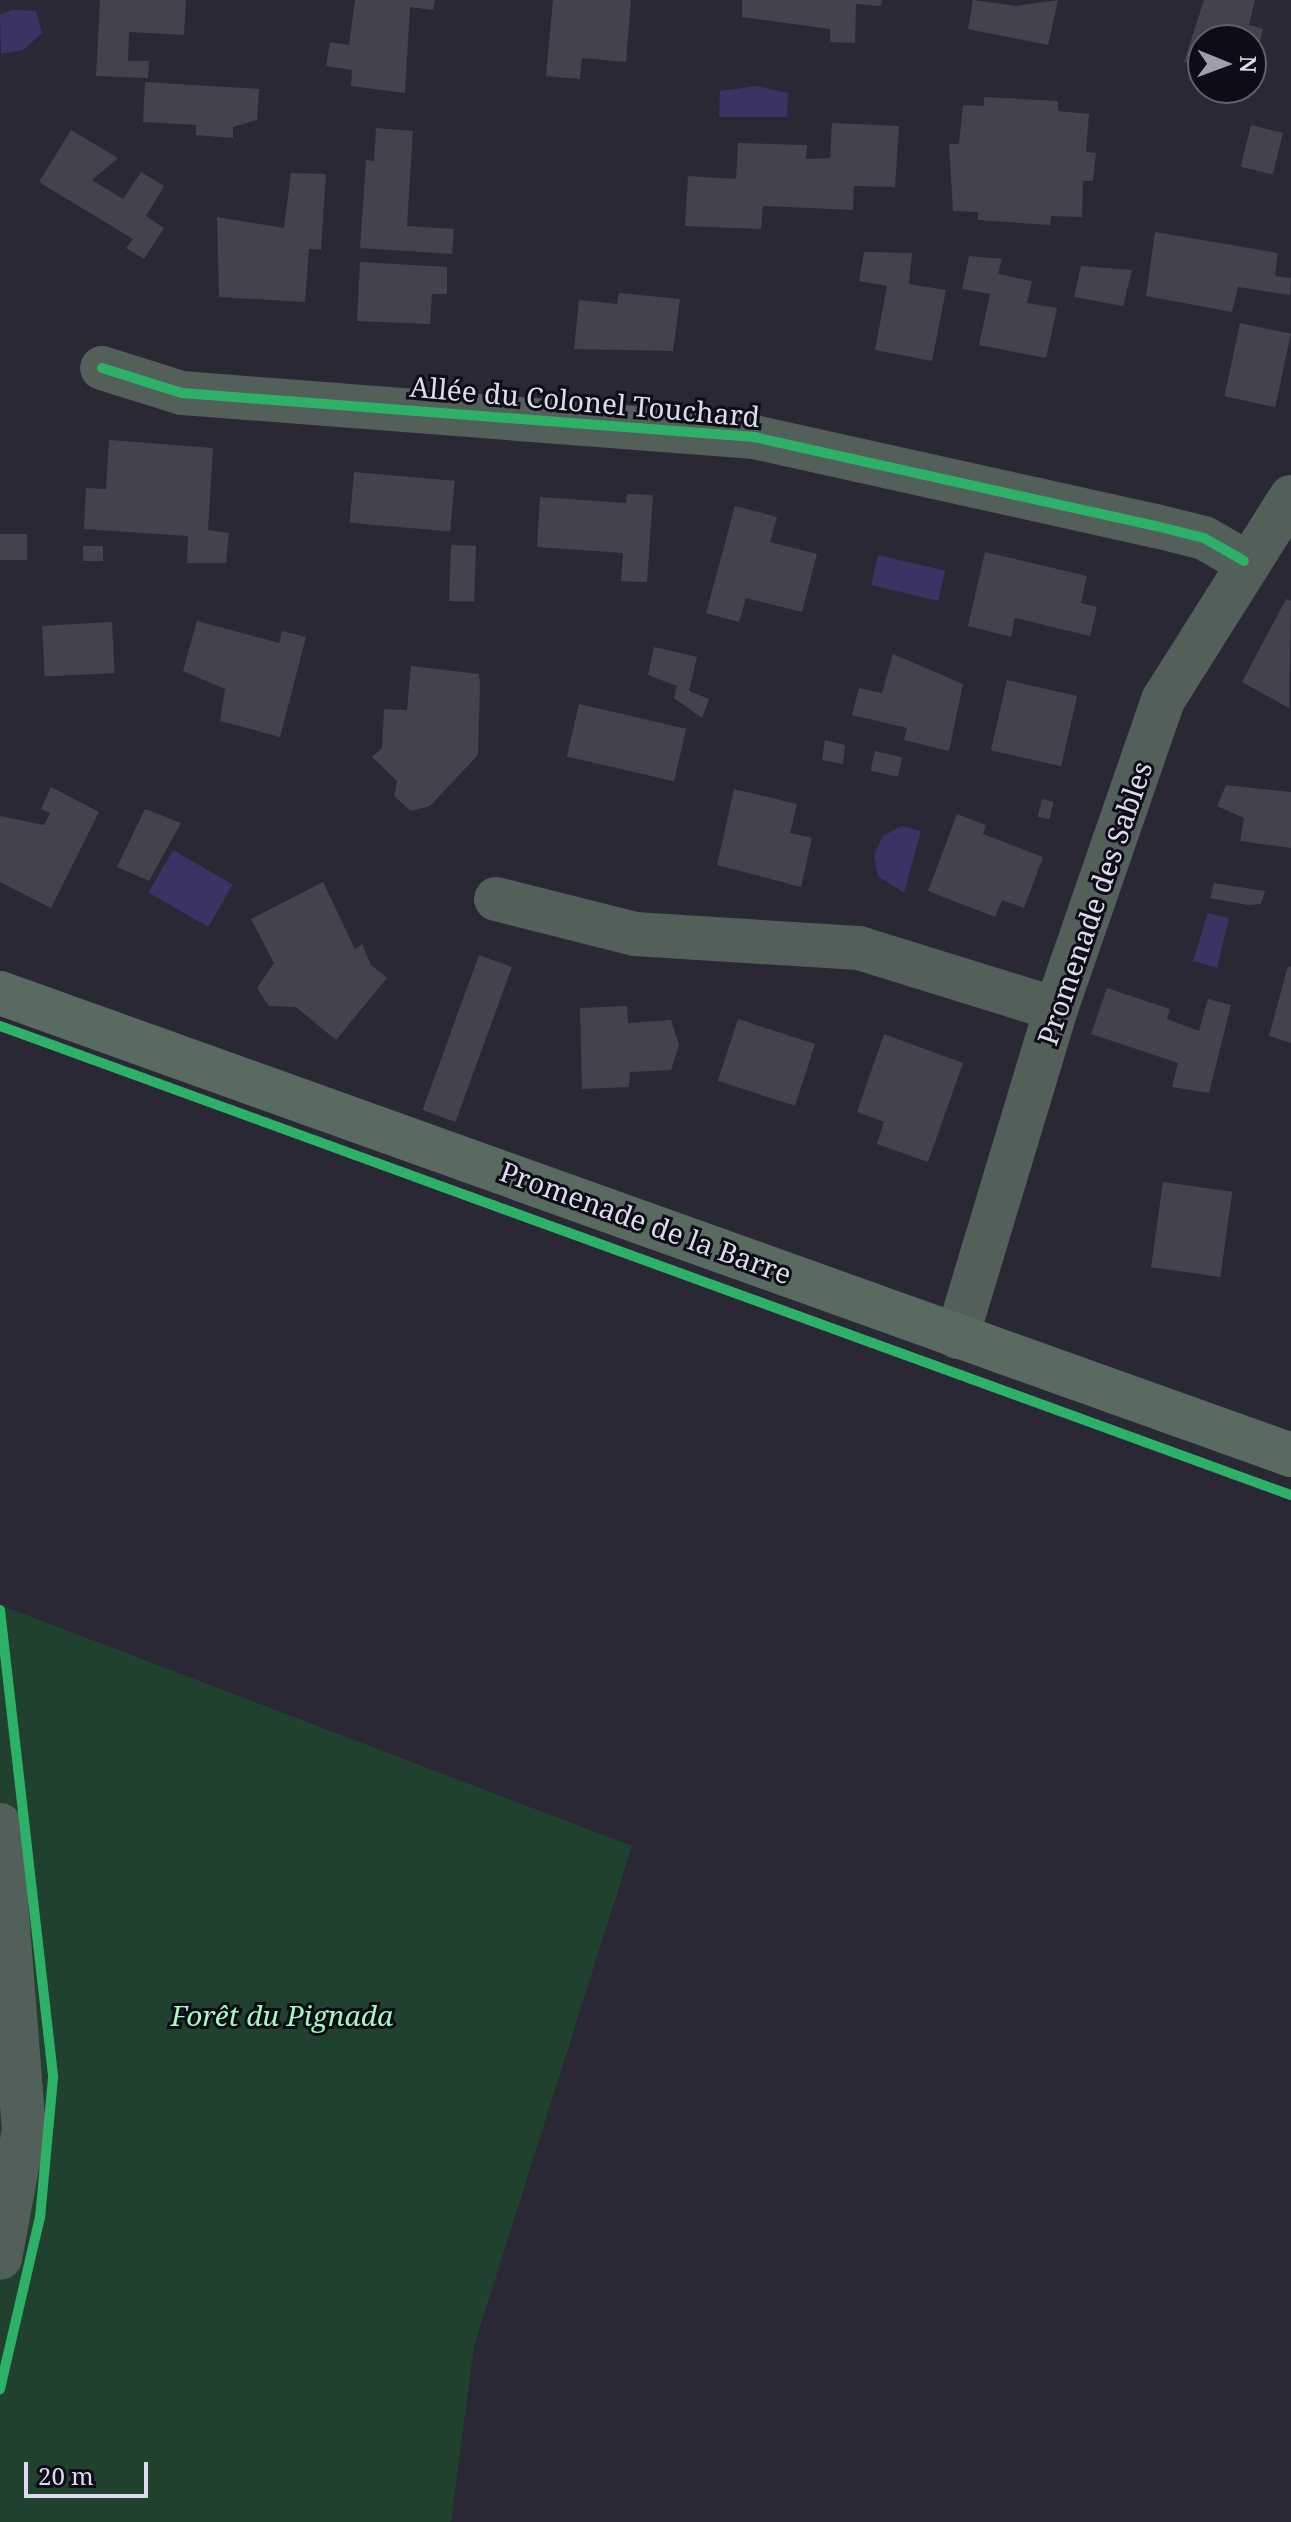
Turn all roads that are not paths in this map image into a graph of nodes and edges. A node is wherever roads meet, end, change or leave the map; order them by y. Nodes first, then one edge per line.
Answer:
1 (102, 368) dead end
2 (1291, 497) edge
3 (1244, 561) junction
4 (496, 899) dead end
5 (0, 993) edge
6 (1056, 1009) junction
7 (957, 1337) junction
8 (1291, 1455) edge
9 (0, 1825) edge
10 (0, 2258) edge

1 - 3 street, Allée du Colonel Touchard
2 - 3 street, Promenade des Sables
3 - 6 street, Promenade des Sables
4 - 6 street
5 - 7 main road, Promenade de la Barre
6 - 7 street, Promenade des Sables
7 - 8 main road, Promenade de la Barre
9 - 10 street

